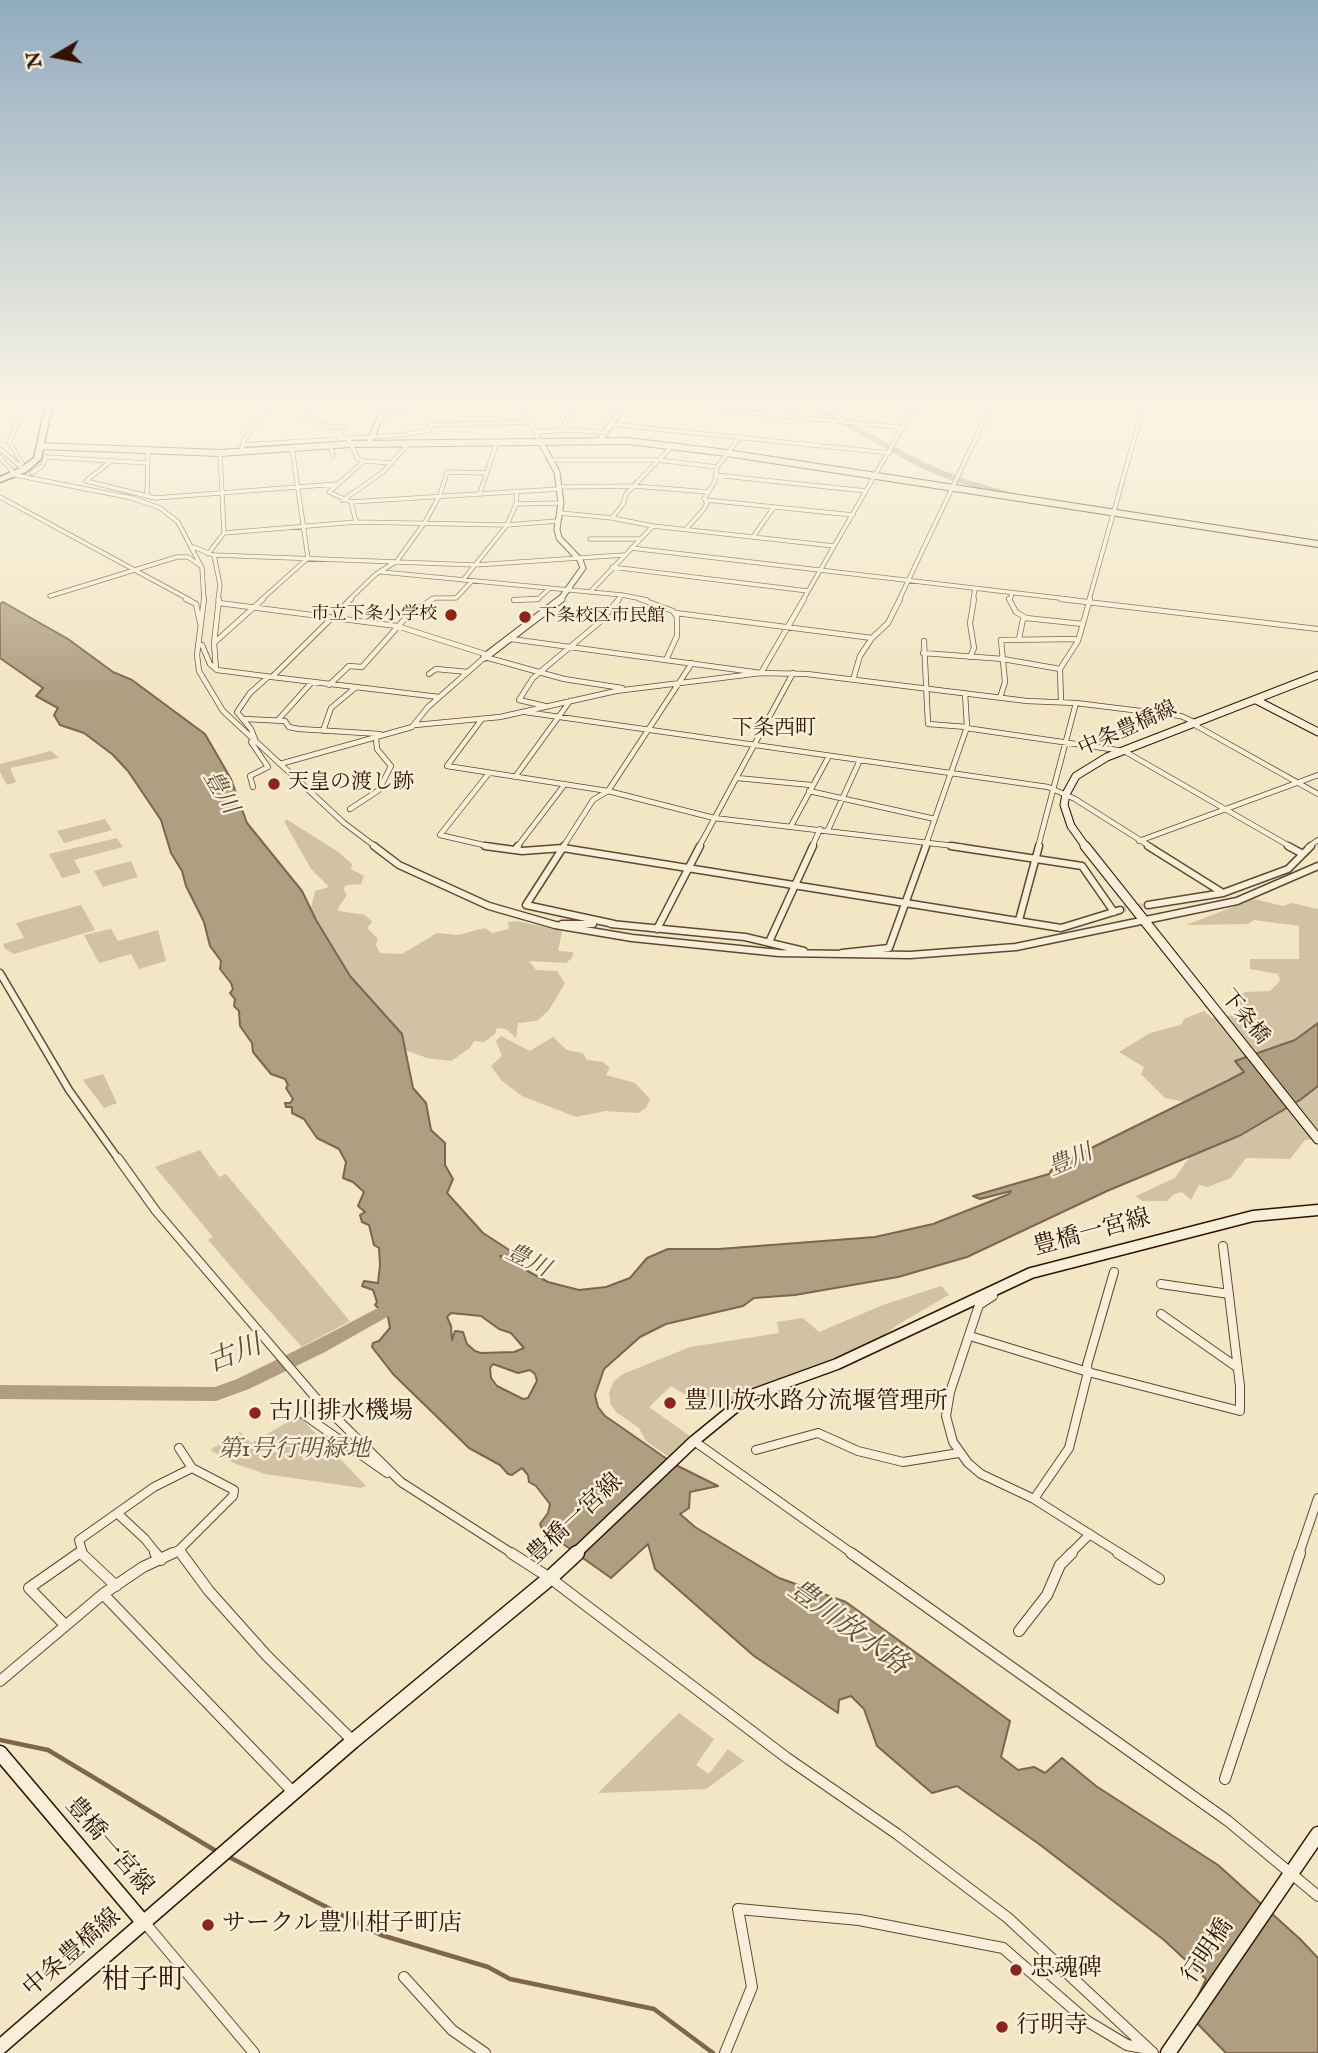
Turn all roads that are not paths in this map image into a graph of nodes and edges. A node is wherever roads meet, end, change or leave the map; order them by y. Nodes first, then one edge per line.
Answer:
1 (5, 500) edge
2 (137, 500) edge
3 (151, 500) edge
4 (223, 500) edge
5 (299, 500) edge
6 (343, 500) edge
7 (379, 500) edge
8 (437, 500) edge
9 (516, 500) edge
10 (561, 500) edge
11 (625, 500) edge
12 (706, 500) joint
13 (861, 500) edge
14 (947, 500) edge
15 (1029, 500) edge
16 (1117, 500) edge
17 (351, 502) junction
18 (561, 503) junction
19 (516, 504) junction
20 (774, 507) junction
21 (160, 509) junction
22 (560, 513) junction
23 (1113, 513) junction
24 (853, 515) junction
25 (612, 518) junction
26 (558, 521) junction
27 (356, 522) junction
28 (425, 522) junction
29 (506, 525) junction
30 (303, 526) junction
31 (653, 526) junction
32 (686, 529) junction
33 (224, 533) junction
34 (753, 537) junction
35 (590, 539) dead end
36 (639, 540) junction
37 (1318, 544) edge
38 (192, 546) junction
39 (834, 546) junction
40 (631, 548) junction
41 (211, 554) junction
42 (624, 555) junction
43 (577, 556) junction
44 (308, 558) junction
45 (397, 561) junction
46 (475, 565) junction
47 (202, 567) junction
48 (612, 567) junction
49 (133, 570) junction
50 (821, 570) junction
51 (380, 572) junction
52 (463, 580) junction
53 (472, 581) junction
54 (909, 581) junction
55 (550, 588) junction
56 (975, 589) junction
57 (570, 590) junction
58 (808, 591) junction
59 (590, 592) junction
60 (1012, 593) junction
61 (622, 595) junction
62 (50, 596) dead end
63 (514, 600) dead end
64 (1088, 602) junction
65 (219, 603) junction
66 (255, 607) junction
67 (676, 613) junction
68 (332, 617) junction
69 (1026, 618) junction
70 (201, 624) junction
71 (1083, 624) junction
72 (397, 626) junction
73 (788, 627) junction
74 (1318, 629) edge
75 (872, 638) junction
76 (511, 639) junction
77 (1018, 639) junction
78 (1078, 639) junction
79 (924, 641) dead end
80 (214, 643) junction
81 (198, 644) junction
82 (570, 648) junction
83 (923, 653) junction
84 (487, 656) junction
85 (970, 657) junction
86 (1003, 659) junction
87 (666, 660) junction
88 (692, 663) junction
89 (216, 669) junction
90 (1060, 669) junction
91 (468, 672) junction
92 (541, 672) junction
93 (761, 673) junction
94 (793, 673) junction
95 (429, 674) dead end
96 (1318, 676) edge
97 (270, 677) junction
98 (853, 680) junction
99 (312, 682) junction
100 (679, 683) junction
101 (328, 685) junction
102 (355, 688) junction
103 (924, 688) junction
104 (631, 689) junction
105 (965, 693) junction
106 (439, 697) junction
107 (1000, 698) junction
108 (1255, 700) junction
109 (570, 701) junction
110 (1061, 702) junction
111 (1076, 703) junction
112 (547, 707) junction
113 (525, 712) junction
114 (561, 717) junction
115 (245, 719) junction
116 (482, 719) junction
117 (278, 720) junction
118 (1195, 723) junction
119 (415, 724) junction
120 (967, 727) junction
121 (648, 730) junction
122 (323, 731) junction
123 (1318, 732) edge
124 (386, 735) junction
125 (376, 738) junction
126 (253, 740) junction
127 (1064, 741) junction
128 (755, 745) junction
129 (1124, 751) junction
130 (829, 756) junction
131 (860, 760) junction
132 (280, 764) junction
133 (489, 772) junction
134 (952, 773) junction
135 (1318, 775) edge
136 (515, 777) junction
137 (737, 778) junction
138 (1297, 783) junction
139 (565, 784) junction
140 (253, 787) dead end
141 (810, 788) junction
142 (1053, 788) junction
143 (608, 791) junction
144 (1066, 794) junction
145 (1318, 794) edge
146 (841, 798) junction
147 (350, 809) dead end
148 (1224, 809) junction
149 (714, 818) junction
150 (935, 819) junction
151 (791, 826) junction
152 (820, 829) junction
153 (828, 830) junction
154 (1318, 840) edge
155 (1139, 841) junction
156 (927, 842) junction
157 (564, 848) junction
158 (515, 850) junction
159 (1301, 853) junction
160 (1035, 858) junction
161 (1318, 866) edge
162 (688, 867) junction
163 (794, 885) junction
164 (1223, 893) junction
165 (906, 903) junction
166 (1148, 905) tunnel mouth
167 (1019, 920) junction
168 (1146, 923) junction
169 (551, 924) junction
170 (614, 924) junction
171 (657, 929) junction
172 (769, 942) junction
173 (820, 955) junction
174 (837, 955) junction
175 (0, 974) edge
176 (1318, 1139) edge
177 (1318, 1210) edge
178 (1223, 1246) dead end
179 (1114, 1272) dead end
180 (1031, 1273) junction
181 (1161, 1284) dead end
182 (1229, 1294) junction
183 (1161, 1314) dead end
184 (970, 1336) junction
185 (1238, 1368) junction
186 (1088, 1372) junction
187 (300, 1412) dead end
188 (694, 1441) junction
189 (180, 1448) dead end
190 (756, 1450) dead end
191 (959, 1453) junction
192 (192, 1468) junction
193 (394, 1476) junction
194 (1318, 1498) edge
195 (1034, 1499) junction
196 (117, 1513) junction
197 (1090, 1534) junction
198 (179, 1550) junction
199 (80, 1552) junction
200 (160, 1560) junction
201 (550, 1578) junction
202 (1159, 1579) dead end
203 (116, 1586) junction
204 (103, 1594) junction
205 (65, 1625) junction
206 (1018, 1630) dead end
207 (0, 1681) edge
208 (353, 1741) junction
209 (0, 1753) edge
210 (1225, 1779) dead end
211 (294, 1793) junction
212 (1318, 1834) edge
213 (1291, 1875) junction
214 (1318, 1896) edge
215 (144, 1923) junction
216 (404, 1977) dead end
217 (0, 2048) edge
218 (1152, 2051) edge
219 (254, 2053) edge
220 (485, 2053) edge
221 (725, 2053) edge
222 (1168, 2053) edge

1 - 49 street
2 - 21 street
3 - 21 street
4 - 33 street
5 - 30 street
6 - 17 street
7 - 17 street
8 - 28 street
9 - 19 street
10 - 18 main road
11 - 25 street
12 - 20 street
12 - 32 street
13 - 24 street
14 - 54 street
15 - 23 main road
16 - 23 street
17 - 27 street
18 - 19 street
18 - 22 main road
19 - 29 street
20 - 24 street
20 - 34 street
21 - 38 street
22 - 25 street
22 - 26 main road
23 - 37 main road
23 - 64 street
24 - 39 street
25 - 31 street
26 - 29 street
26 - 43 main road
27 - 28 street
27 - 30 street
28 - 29 street
28 - 45 street
29 - 46 street
30 - 33 street
30 - 44 street
31 - 32 street
31 - 36 street
32 - 34 street
33 - 41 street
34 - 39 street
35 - 36 street
36 - 40 street
38 - 41 street
38 - 47 street
39 - 50 street
40 - 42 street
40 - 50 street
41 - 44 street
41 - 47 street
41 - 65 street
42 - 43 street
42 - 48 street
43 - 46 street
43 - 57 main road
44 - 45 street
44 - 66 street
45 - 46 street
45 - 51 street
46 - 52 street
47 - 49 street
47 - 70 street
48 - 58 street
48 - 59 street
49 - 62 street
49 - 70 street
50 - 54 street
50 - 58 street
51 - 52 street
51 - 68 street
52 - 53 street
53 - 55 street
53 - 72 street
54 - 56 street
54 - 75 street
55 - 57 street
55 - 63 street
56 - 60 street
56 - 85 street
57 - 59 street
57 - 76 main road
58 - 73 street
59 - 61 street
60 - 64 street
60 - 69 street
61 - 67 street
61 - 82 street
64 - 71 street
64 - 74 street
65 - 66 street
65 - 80 street
66 - 68 street
66 - 80 street
67 - 73 street
67 - 87 street
68 - 72 street
68 - 97 street
69 - 71 street
69 - 77 street
70 - 81 street
71 - 78 street
72 - 84 street
72 - 101 street
73 - 75 street
73 - 93 street
75 - 98 street
76 - 82 street
76 - 84 main road
77 - 78 street
77 - 86 street
78 - 90 street
79 - 83 street
80 - 89 street
81 - 89 street
81 - 126 street
82 - 87 street
82 - 92 street
83 - 85 street
83 - 103 street
84 - 91 street
84 - 92 street
85 - 86 street
86 - 90 street
86 - 107 street
87 - 88 street
88 - 93 street
88 - 100 street
89 - 97 street
90 - 110 street
91 - 95 street
91 - 106 street
92 - 104 street
92 - 112 street
93 - 94 street
93 - 100 street
94 - 98 street
94 - 128 street
96 - 108 main road, 中条豊橋線
97 - 99 street
97 - 115 street
98 - 103 street
99 - 101 street
99 - 117 street
100 - 104 street
100 - 121 street
101 - 102 street
102 - 106 street
102 - 122 street
103 - 105 street
103 - 120 street
104 - 109 street
105 - 107 street
105 - 120 street
106 - 119 street
107 - 110 street
108 - 118 main road, 中条豊橋線
108 - 123 main road
109 - 112 street
109 - 114 street
110 - 111 street
111 - 118 street
111 - 127 street
112 - 113 street
113 - 114 street
113 - 116 street
114 - 121 street
114 - 136 street
115 - 117 street
115 - 126 street
116 - 119 street
116 - 133 street
117 - 122 street
118 - 129 main road, 中条豊橋線
118 - 138 street
119 - 124 street
120 - 127 street
120 - 134 street
121 - 128 street
121 - 143 street
122 - 124 street
124 - 125 street
125 - 132 street
125 - 147 street
126 - 132 street
126 - 140 street
127 - 129 street
127 - 142 street
128 - 130 street
128 - 137 street
129 - 144 main road, 中条豊橋線
129 - 148 street
130 - 131 street
130 - 141 street
131 - 134 street
131 - 146 street
132 - 169 street
133 - 136 street
133 - 158 street
134 - 142 street
134 - 150 street
135 - 138 street
136 - 139 street
137 - 141 street
137 - 149 street
138 - 145 street
138 - 148 street
139 - 143 street
139 - 158 street
141 - 146 street
141 - 151 street
142 - 144 street
142 - 160 street
143 - 149 street
143 - 157 street
144 - 155 street
144 - 168 main road
146 - 150 street
146 - 153 street
148 - 155 street
148 - 159 street
149 - 151 street
149 - 162 street
150 - 156 street
151 - 152 street
152 - 153 street
152 - 163 street
153 - 156 street
154 - 159 street
155 - 164 street
156 - 160 street
156 - 165 street
157 - 158 street
157 - 162 street
157 - 170 street
159 - 164 street
160 - 167 street
160 - 167 street
161 - 168 street
162 - 163 street
162 - 171 street
163 - 165 street
163 - 172 street
164 - 166 street
165 - 167 street
165 - 174 street
168 - 174 street
168 - 176 main road, 下条橋
169 - 170 street
169 - 173 street
170 - 171 street
171 - 172 street
172 - 173 street
173 - 174 street
175 - 193 street
177 - 180 main road, 豊橋一宮線
178 - 182 street
179 - 186 street
180 - 184 street
180 - 188 main road, 豊橋一宮線
181 - 182 street
182 - 185 street
183 - 185 street
184 - 186 street
184 - 191 street
185 - 186 street
186 - 195 street
187 - 193 street
188 - 201 main road, 豊橋一宮線
188 - 213 street
189 - 192 street
190 - 191 street
191 - 195 street
192 - 196 street
192 - 198 street
193 - 201 street
194 - 210 street
195 - 197 street
196 - 199 street
196 - 200 street
197 - 202 street
197 - 206 street
198 - 200 street
198 - 208 street
199 - 203 street
199 - 205 street
200 - 203 street
201 - 208 main road, 豊橋一宮線
201 - 218 street
203 - 204 street
204 - 205 street
204 - 211 street
205 - 207 street
208 - 211 main road, 豊橋一宮線
209 - 215 main road, 豊橋一宮線
211 - 215 main road, 豊橋一宮線
212 - 213 main road, 行明橋
213 - 214 street
213 - 222 main road, 行明橋
215 - 217 main road, 中条豊橋線
215 - 219 street
216 - 220 street
218 - 221 street

